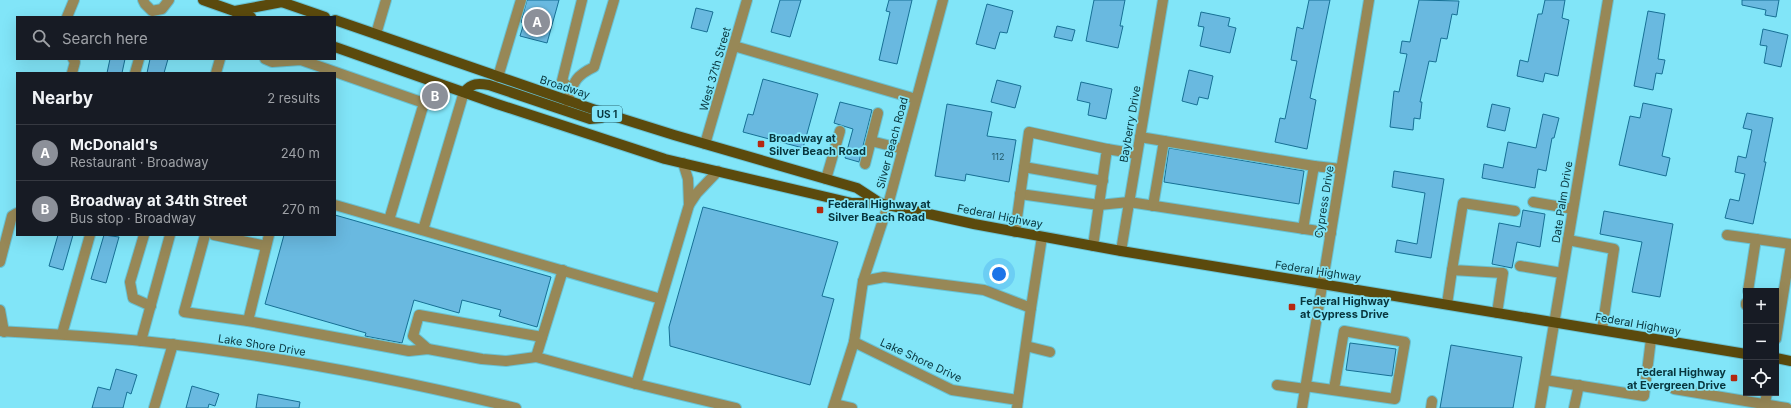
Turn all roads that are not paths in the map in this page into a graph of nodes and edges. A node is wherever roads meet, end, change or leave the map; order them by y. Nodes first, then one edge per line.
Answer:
1 (68, 0) edge
2 (74, 0) edge
3 (143, 0) edge
4 (169, 0) edge
5 (203, 0) edge
6 (386, 0) edge
7 (522, 0) edge
8 (582, 0) edge
9 (614, 0) edge
10 (747, 0) edge
11 (943, 0) edge
12 (1163, 0) edge
13 (1369, 0) edge
14 (1608, 0) edge
15 (281, 1) edge
16 (151, 14) edge
17 (234, 14) edge
18 (63, 16) edge
19 (67, 16) edge
20 (245, 16) edge
21 (323, 16) edge
22 (336, 20) edge
23 (376, 34) junction
24 (336, 46) edge
25 (734, 46) junction
26 (74, 60) edge
27 (139, 60) edge
28 (220, 60) edge
29 (267, 60) edge
30 (301, 60) edge
31 (301, 60) edge
32 (321, 71) edge
33 (72, 72) edge
34 (135, 72) edge
35 (216, 72) edge
36 (336, 76) edge
37 (498, 77) junction
38 (571, 89) junction
39 (464, 92) junction
40 (916, 98) junction
41 (567, 101) junction
42 (878, 113) dead end
43 (607, 114) junction
44 (840, 131) dead end
45 (1140, 137) junction
46 (871, 141) junction
47 (1164, 141) junction
48 (705, 144) junction
49 (903, 149) junction
50 (1108, 149) junction
51 (1137, 154) junction
52 (683, 163) junction
53 (865, 164) dead end
54 (1314, 166) junction
55 (1024, 167) junction
56 (1341, 169) junction
57 (718, 171) junction
58 (826, 179) junction
59 (1103, 181) junction
60 (1020, 194) junction
61 (1129, 202) junction
62 (1533, 202) dead end
63 (884, 204) junction
64 (336, 205) edge
65 (689, 205) junction
66 (1099, 205) junction
67 (1153, 206) junction
68 (1573, 209) junction
69 (1515, 211) dead end
70 (16, 214) edge
71 (389, 220) junction
72 (1304, 228) junction
73 (423, 230) junction
74 (1015, 232) junction
75 (1331, 233) junction
76 (1727, 235) dead end
77 (90, 236) edge
78 (144, 236) edge
79 (170, 236) edge
80 (205, 236) edge
81 (219, 236) edge
82 (269, 236) edge
83 (1042, 237) junction
84 (1756, 239) junction
85 (1568, 240) junction
86 (1791, 245) edge
87 (266, 246) junction
88 (1093, 246) junction
89 (1121, 251) junction
90 (0, 262) edge
91 (1520, 266) dead end
92 (1789, 267) edge
93 (563, 270) junction
94 (1452, 270) junction
95 (1562, 273) junction
96 (864, 281) junction
97 (1322, 284) junction
98 (1748, 288) edge
99 (661, 299) junction
100 (1447, 304) junction
101 (151, 306) junction
102 (1779, 307) edge
103 (1031, 308) junction
104 (0, 310) edge
105 (1497, 313) junction
106 (248, 321) junction
107 (1554, 322) junction
108 (1602, 330) junction
109 (2, 332) edge
110 (62, 334) junction
111 (542, 337) junction
112 (1651, 339) junction
113 (141, 341) junction
114 (854, 342) junction
115 (172, 344) junction
116 (1026, 346) junction
117 (428, 349) junction
118 (1050, 352) dead end
119 (1743, 354) edge
120 (536, 357) junction
121 (1779, 359) edge
122 (1791, 361) edge
123 (1545, 380) junction
124 (636, 384) junction
125 (1277, 385) dead end
126 (1579, 385) junction
127 (1305, 387) junction
128 (1674, 389) dead end
129 (1334, 390) junction
130 (1767, 396) edge
131 (1018, 404) edge
132 (834, 406) edge
133 (1765, 406) edge
134 (154, 408) edge
135 (516, 408) edge
136 (736, 408) edge
137 (852, 408) edge
138 (1302, 408) edge
139 (1540, 408) edge
140 (1574, 408) edge
141 (1786, 408) edge

1 - 18 street
2 - 19 street
3 - 16 street
4 - 16 street
5 - 17 main road
6 - 23 street
7 - 37 street
8 - 38 street
9 - 38 street
10 - 25 street, West 37th Street
11 - 40 street, Silver Beach Road
12 - 45 street, Bayberry Drive
13 - 56 street, Cypress Drive
14 - 68 street, Date Palm Drive
15 - 17 main road
15 - 21 main road
17 - 20 main road
22 - 23 main road, Broadway / US 1
23 - 37 main road, Broadway / US 1
24 - 39 main road, US 1
25 - 40 street
25 - 48 street, West 37th Street
26 - 33 street
27 - 34 street
28 - 35 street
29 - 31 street
30 - 32 street
36 - 71 street
37 - 41 main road, Broadway / US 1
38 - 41 street
39 - 43 main road
39 - 52 main road, US 1
39 - 73 street
40 - 49 street, Silver Beach Road
41 - 43 main road, Broadway / US 1
42 - 46 street
43 - 48 main road, Broadway / US 1
44 - 58 street
45 - 47 street
45 - 51 street, Bayberry Drive
46 - 49 street
46 - 53 street
47 - 54 street
47 - 67 street
48 - 58 main road, Broadway / US 1
49 - 63 street, Silver Beach Road
50 - 51 street
50 - 55 street
50 - 59 street
51 - 61 street, Bayberry Drive
52 - 57 main road, US 1
52 - 65 street
54 - 56 street
54 - 72 street
55 - 59 street
55 - 60 street
56 - 75 street, Cypress Drive
57 - 63 main road, US 1
57 - 65 street
58 - 63 main road, Broadway / US 1
59 - 66 street
60 - 66 street
60 - 74 street
61 - 66 street
61 - 67 street
61 - 89 street, Bayberry Drive
62 - 68 street
63 - 74 main road, Federal Highway / US 1
63 - 96 street, Silver Beach Road
64 - 71 street
65 - 99 street
66 - 88 street
67 - 72 street
68 - 85 street, Date Palm Drive
69 - 94 street
70 - 90 street
71 - 73 street
72 - 75 street
73 - 93 street
74 - 83 main road, Federal Highway / US 1
75 - 97 street, Cypress Drive
76 - 84 street
77 - 110 street
78 - 101 street
79 - 101 street
80 - 106 street
81 - 87 street
82 - 87 street
83 - 88 main road, Federal Highway / US 1
83 - 103 street
84 - 86 street
84 - 98 street
85 - 95 street, Date Palm Drive
85 - 108 street
86 - 92 street
87 - 106 street
88 - 89 main road, Federal Highway / US 1
89 - 97 main road, Federal Highway / US 1
91 - 95 street
92 - 102 street
93 - 99 street
93 - 111 street
94 - 100 street
94 - 105 street
95 - 107 street, Date Palm Drive
96 - 103 street
96 - 114 street, Silver Beach Road
97 - 100 main road, Federal Highway / US 1
97 - 127 street, Cypress Drive
99 - 124 street
100 - 105 main road, Federal Highway / US 1
101 - 113 street
103 - 116 street
104 - 109 street
105 - 107 main road, Federal Highway / US 1
106 - 117 street
107 - 108 main road, Federal Highway / US 1
107 - 123 street, Date Palm Drive
108 - 112 main road, Federal Highway / US 1
109 - 110 street, Lake Shore Drive
110 - 113 street, Lake Shore Drive
111 - 117 street
111 - 120 street
112 - 119 main road, Federal Highway / US 1
112 - 126 street
113 - 115 street, Lake Shore Drive
114 - 131 street, Lake Shore Drive
114 - 132 street, Silver Beach Road
115 - 134 street
115 - 135 street, Lake Shore Drive
116 - 118 street
116 - 131 street
117 - 120 street
120 - 124 street
121 - 122 main road
123 - 126 street
123 - 139 street, Date Palm Drive
124 - 136 street
125 - 127 street
126 - 140 street
127 - 129 street
127 - 138 street, Cypress Drive
128 - 133 street
129 - 129 street
130 - 133 street
132 - 137 street
133 - 141 street

